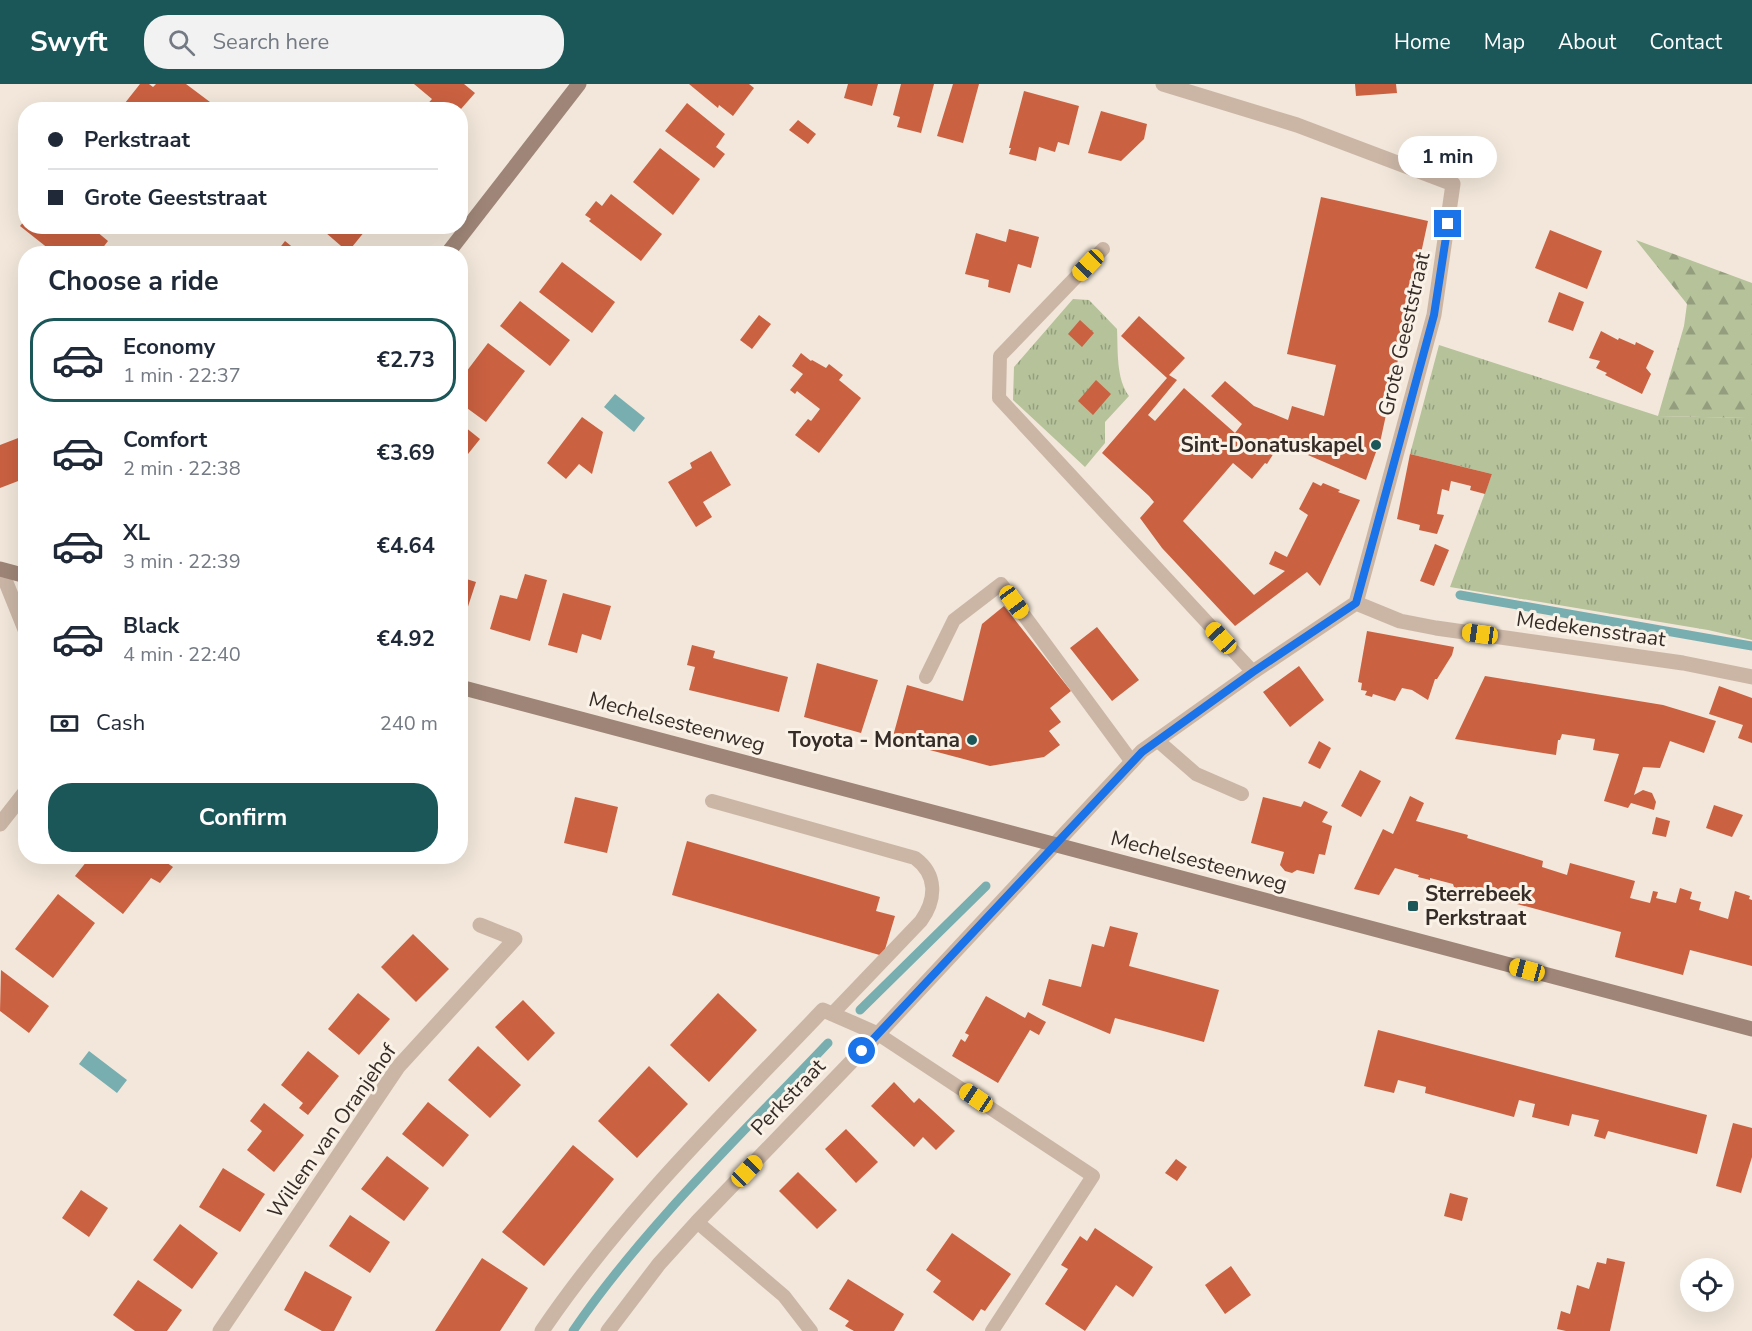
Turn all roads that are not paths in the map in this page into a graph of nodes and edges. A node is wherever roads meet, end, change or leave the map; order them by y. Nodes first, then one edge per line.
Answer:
1 (579, 84) edge
2 (1163, 84) edge
3 (468, 227) edge
4 (463, 234) edge
5 (453, 246) edge
6 (1103, 249) dead end
7 (1, 570) edge
8 (18, 574) edge
9 (1356, 603) junction
10 (18, 612) edge
11 (1253, 672) junction
12 (926, 677) dead end
13 (1752, 677) edge
14 (468, 689) edge
15 (1157, 740) junction
16 (1132, 762) junction
17 (1242, 794) dead end
18 (18, 801) edge
19 (712, 801) dead end
20 (0, 824) edge
21 (1055, 845) junction
22 (480, 925) dead end
23 (832, 1014) junction
24 (1752, 1029) edge
25 (878, 1034) junction
26 (697, 1222) junction
27 (220, 1331) edge
28 (542, 1331) edge
29 (608, 1331) edge
30 (811, 1331) edge
31 (992, 1331) edge

1 - 3 main road
2 - 9 street, Grote Geeststraat
4 - 5 main road
6 - 11 lane
7 - 8 main road
7 - 10 street
9 - 11 street
9 - 13 street, Medekensstraat
11 - 15 street
12 - 16 lane
14 - 21 main road, Mechelsesteenweg
15 - 16 street
15 - 17 lane
16 - 21 street
18 - 20 street
19 - 23 lane
21 - 24 main road, Mechelsesteenweg
21 - 25 street, Perkstraat
22 - 27 street, Willem van Oranjehof
23 - 25 street
23 - 28 street
25 - 26 street, Perkstraat
25 - 31 lane
26 - 29 street, Perkstraat
26 - 30 lane

